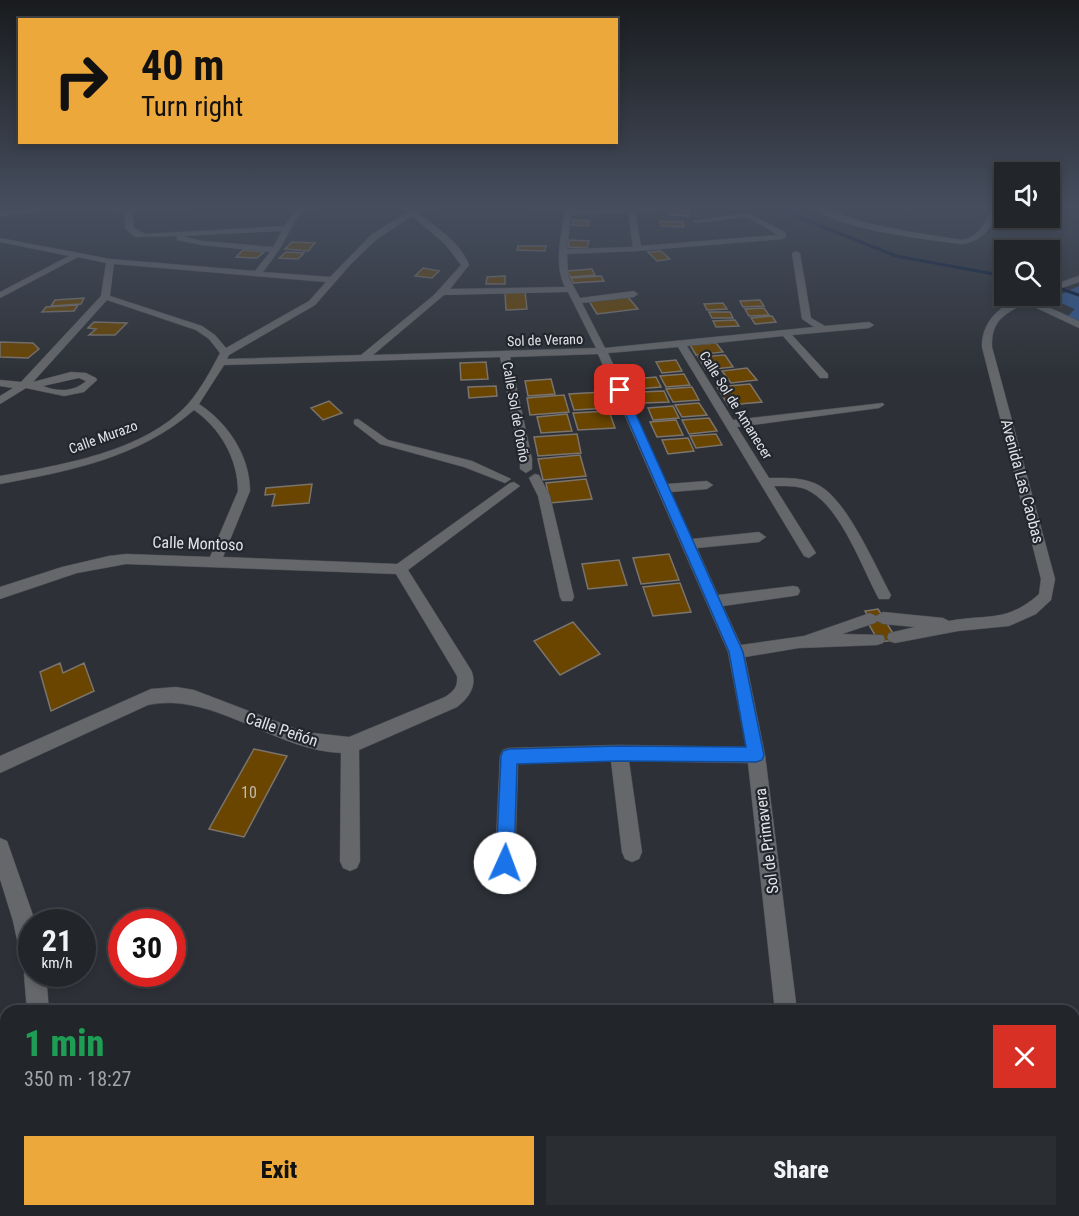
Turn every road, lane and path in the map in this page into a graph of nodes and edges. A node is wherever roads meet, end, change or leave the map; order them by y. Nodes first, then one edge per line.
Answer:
1 (61, 263) edge
2 (110, 263) edge
3 (130, 263) edge
4 (265, 263) edge
5 (349, 263) edge
6 (464, 263) edge
7 (563, 263) edge
8 (798, 263) edge
9 (257, 274) junction
10 (1079, 279) edge
11 (333, 280) junction
12 (1060, 285) edge
13 (443, 292) junction
14 (634, 294) dead end
15 (0, 295) edge
16 (573, 295) junction
17 (105, 297) junction
18 (1014, 306) edge
19 (1045, 306) edge
20 (870, 325) dead end
21 (1079, 325) edge
22 (823, 329) junction
23 (786, 333) junction
24 (681, 345) junction
25 (602, 351) junction
26 (505, 355) junction
27 (222, 358) junction
28 (363, 358) junction
29 (824, 376) dead end
30 (0, 383) edge
31 (29, 385) junction
32 (0, 401) edge
33 (193, 405) junction
34 (879, 405) dead end
35 (358, 422) dead end
36 (731, 424) junction
37 (530, 474) junction
38 (510, 478) junction
39 (0, 480) edge
40 (765, 482) junction
41 (707, 485) dead end
42 (664, 488) junction
43 (759, 537) dead end
44 (689, 544) junction
45 (809, 553) dead end
46 (215, 561) junction
47 (400, 569) junction
48 (793, 591) dead end
49 (0, 593) edge
50 (884, 595) dead end
51 (567, 597) dead end
52 (714, 601) junction
53 (958, 625) junction
54 (895, 637) dead end
55 (877, 639) dead end
56 (799, 642) junction
57 (736, 652) junction
58 (350, 745) junction
59 (618, 753) junction
60 (756, 755) junction
61 (0, 765) edge
62 (0, 848) edge
63 (632, 852) dead end
64 (350, 861) dead end
65 (505, 863) dead end
66 (20, 909) edge
67 (36, 987) edge
68 (38, 1005) edge
69 (785, 1005) edge

1 - 15 street
2 - 17 street
3 - 9 street
4 - 9 street
5 - 11 street
6 - 13 street
7 - 16 street, Sol de Primavera
8 - 22 street
9 - 11 street
10 - 12 street
11 - 27 street
13 - 16 street
13 - 28 street
14 - 16 street
16 - 25 street, Sol de Primavera
17 - 27 street
17 - 31 street
18 - 53 street, Avenida Las Caobas
19 - 21 street
20 - 22 street, Sol de Verano
22 - 23 street, Sol de Verano
23 - 24 street, Sol de Verano
23 - 29 street
24 - 25 street, Sol de Verano
24 - 36 street, Calle Sol de Amanecer
25 - 26 street, Sol de Verano
25 - 42 street, Sol de Primavera
26 - 28 street, Sol de Verano
26 - 37 street, Calle Sol de Otoño
27 - 28 street, Sol de Verano
27 - 33 street, Calle Murazo
30 - 31 street
31 - 32 street
33 - 39 street, Calle Murazo
33 - 46 street
34 - 36 street
35 - 38 street
36 - 40 street, Calle Sol de Amanecer
37 - 38 street
37 - 38 street
37 - 51 street, Calle Sol de Otoño
38 - 47 street
40 - 45 street, Calle Sol de Amanecer
40 - 50 street
41 - 42 street
42 - 44 street, Sol de Primavera
43 - 44 street
44 - 52 street, Sol de Primavera
46 - 47 street, Calle Montoso
46 - 49 street, Calle Montoso
47 - 58 street, Calle Peñón
48 - 52 street
52 - 57 street, Sol de Primavera
53 - 54 street, Avenida Las Caobas
53 - 56 street, Avenida Las Caobas
55 - 56 street, Avenida Las Caobas
56 - 57 street, Avenida Las Caobas
57 - 60 street, Sol de Primavera
58 - 61 street, Calle Peñón
58 - 64 street
59 - 60 street
59 - 63 street
59 - 65 street
60 - 69 street, Sol de Primavera
62 - 66 street
67 - 68 street

